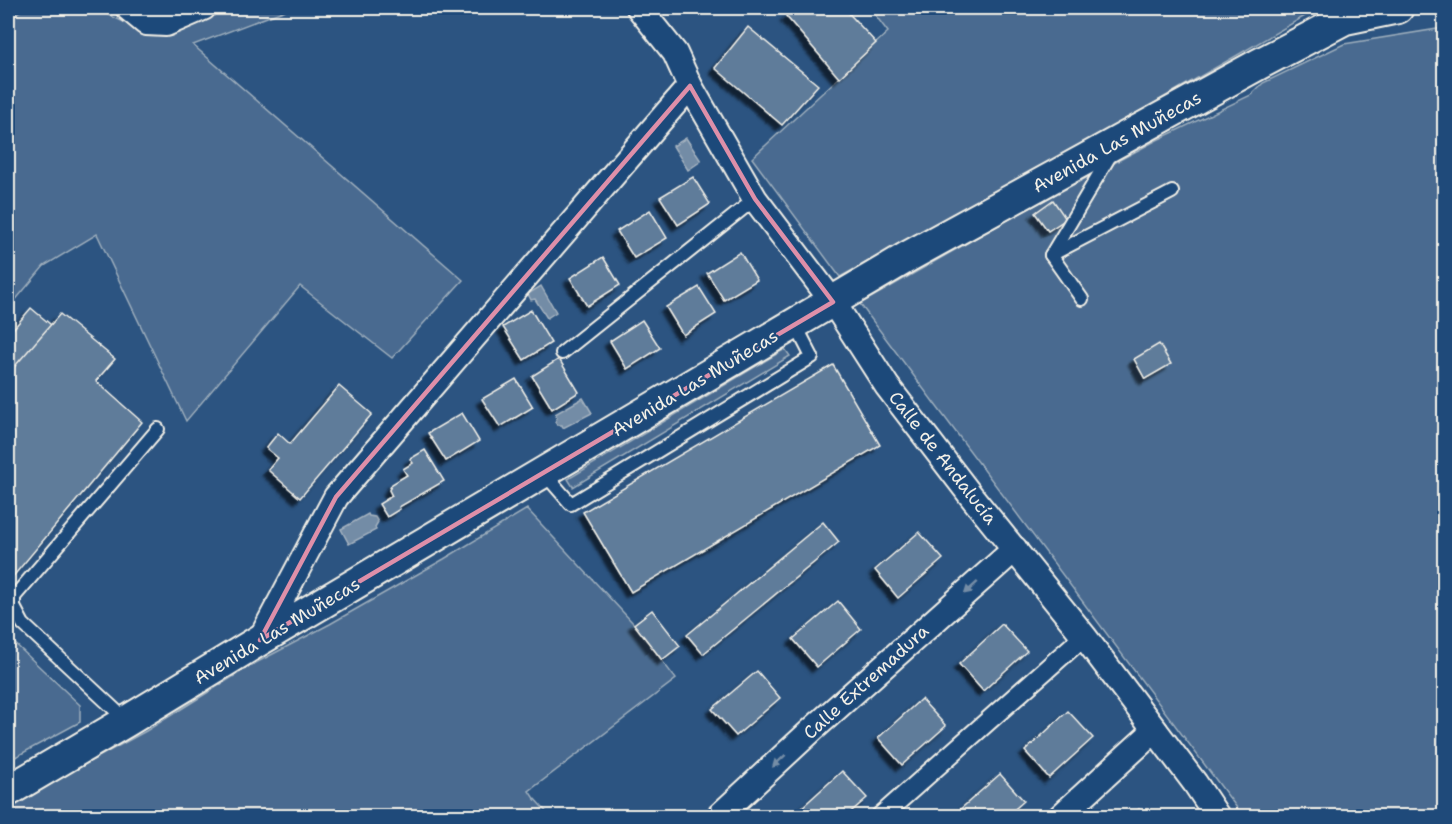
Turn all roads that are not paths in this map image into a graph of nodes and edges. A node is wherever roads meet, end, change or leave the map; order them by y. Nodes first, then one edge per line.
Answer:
1 (128, 8) edge
2 (203, 8) edge
3 (639, 8) edge
4 (1398, 8) edge
5 (690, 86) junction
6 (1119, 140) junction
7 (1172, 192) dead end
8 (755, 199) junction
9 (1050, 255) junction
10 (1082, 299) dead end
11 (833, 302) junction
12 (795, 324) junction
13 (562, 353) dead end
14 (159, 429) dead end
15 (544, 472) junction
16 (1015, 549) junction
17 (1084, 636) junction
18 (260, 640) junction
19 (127, 721) junction
20 (1155, 730) junction
21 (8, 791) edge
22 (719, 816) edge
23 (881, 816) edge
24 (1061, 816) edge
25 (1216, 816) edge

1 - 2 street
3 - 5 street, Calle de Andalucía
4 - 6 street, Avenida Las Muñecas
5 - 8 street, Calle de Andalucía
5 - 18 street
6 - 9 lane
6 - 11 street, Avenida Las Muñecas
7 - 9 lane
8 - 11 street, Calle de Andalucía
8 - 13 lane
9 - 10 lane
11 - 12 street, Avenida Las Muñecas
11 - 16 street, Calle de Andalucía
12 - 15 street, Avenida Las Muñecas
12 - 15 lane
14 - 19 lane
15 - 18 street, Avenida Las Muñecas
16 - 17 street, Calle de Andalucía
16 -> 22 street, Calle Extremadura
17 - 20 street, Calle de Andalucía
17 - 23 street
18 - 19 street, Avenida Las Muñecas
19 - 21 street, Avenida Las Muñecas
20 - 24 street
20 - 25 street, Calle de Andalucía

